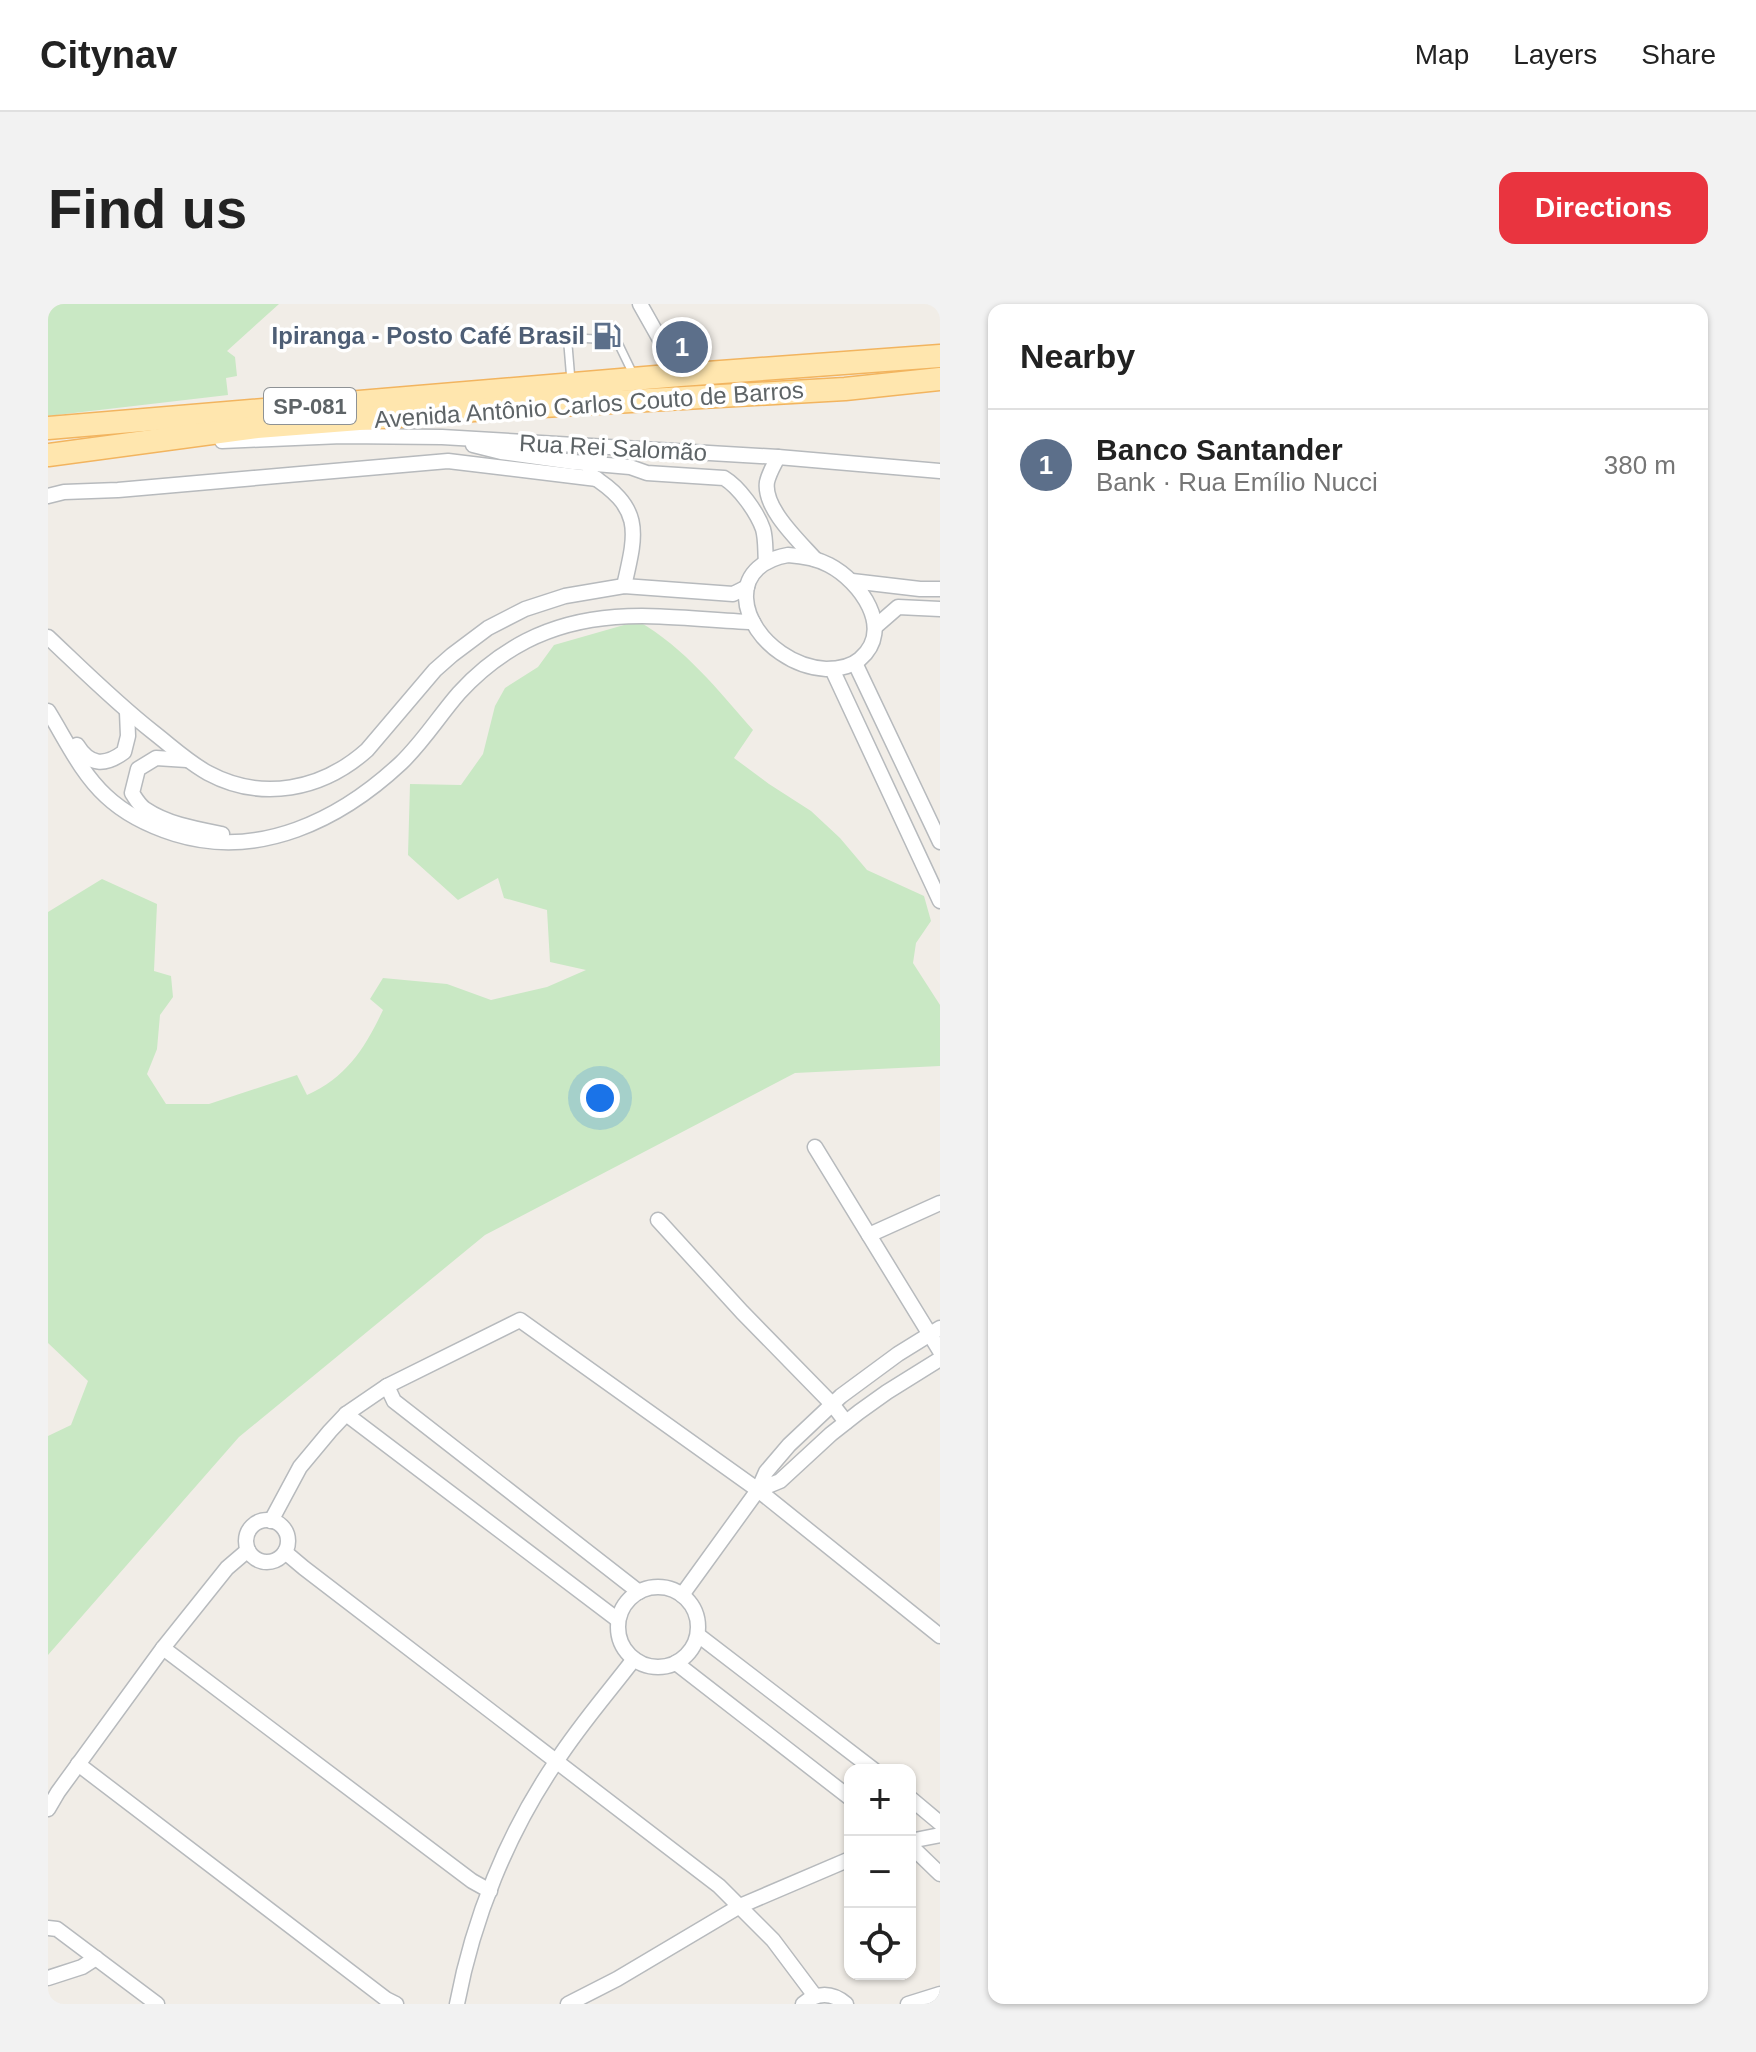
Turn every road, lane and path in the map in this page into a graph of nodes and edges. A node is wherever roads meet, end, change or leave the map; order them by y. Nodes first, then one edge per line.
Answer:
1 (640, 304) edge
2 (940, 356) edge
3 (680, 375) junction
4 (635, 378) junction
5 (940, 379) edge
6 (571, 384) junction
7 (48, 428) edge
8 (442, 437) junction
9 (142, 444) junction
10 (48, 455) edge
11 (778, 457) junction
12 (573, 462) junction
13 (940, 471) edge
14 (597, 479) junction
15 (48, 496) edge
16 (815, 559) junction
17 (766, 562) junction
18 (852, 581) junction
19 (624, 586) junction
20 (747, 587) junction
21 (940, 589) edge
22 (940, 609) edge
23 (753, 622) junction
24 (875, 627) junction
25 (48, 637) edge
26 (855, 663) junction
27 (832, 669) junction
28 (48, 709) edge
29 (127, 712) junction
30 (188, 760) junction
31 (253, 841) junction
32 (940, 842) edge
33 (940, 901) edge
34 (815, 1147) dead end
35 (940, 1203) edge
36 (658, 1220) dead end
37 (869, 1235) junction
38 (935, 1331) edge
39 (940, 1351) edge
40 (940, 1359) edge
41 (387, 1386) junction
42 (832, 1404) junction
43 (346, 1414) junction
44 (846, 1422) junction
45 (758, 1490) junction
46 (271, 1521) junction
47 (248, 1550) junction
48 (285, 1552) junction
49 (639, 1592) junction
50 (682, 1595) junction
51 (618, 1620) junction
52 (698, 1635) junction
53 (940, 1636) edge
54 (163, 1648) junction
55 (634, 1659) junction
56 (676, 1663) junction
57 (556, 1761) junction
58 (78, 1764) junction
59 (866, 1764) edge
60 (844, 1793) edge
61 (916, 1803) edge
62 (48, 1809) edge
63 (940, 1823) edge
64 (940, 1835) edge
65 (916, 1841) edge
66 (916, 1849) edge
67 (844, 1862) edge
68 (940, 1874) edge
69 (490, 1891) junction
70 (740, 1906) junction
71 (48, 1928) edge
72 (96, 1958) junction
73 (48, 1978) edge
74 (940, 1994) edge
75 (809, 2000) edge
76 (157, 2004) edge
77 (396, 2004) edge
78 (457, 2004) edge
79 (568, 2004) edge
80 (846, 2004) edge
81 (908, 2004) edge

1 - 3 street
2 - 3 main road, Avenida Antônio Carlos Couto de Barros
3 - 4 main road, Avenida Antônio Carlos Couto de Barros
4 - 6 main road, Avenida Antônio Carlos Couto de Barros
4 - 6 lane
5 - 9 main road, Avenida Antônio Carlos Couto de Barros
6 - 7 main road, Avenida Antônio Carlos Couto de Barros / SP-081
8 - 9 street, Rua Rei Salomão
8 - 11 street, Rua Rei Salomão
8 - 12 street
9 - 10 main road, Avenida Antônio Carlos Couto de Barros
11 - 13 street, Rua Rei Salomão
11 - 16 street
12 - 14 street
12 - 17 street
14 - 15 street
14 - 19 street
16 - 17 street
16 - 18 street
17 - 20 street
18 - 21 street
18 - 24 street
19 - 20 street
19 - 30 street
20 - 23 street
22 - 24 street
23 - 27 street
23 - 31 street
24 - 26 street
25 - 29 street
26 - 27 street
26 - 32 street
27 - 33 street
28 - 29 street
28 - 31 street
29 - 30 street
30 - 31 street
34 - 37 street
35 - 37 street
36 - 42 street
37 - 38 street
38 - 39 street
38 - 42 street
40 - 44 street
41 - 43 street
41 - 45 street
41 - 49 street
42 - 44 street
42 - 45 street
43 - 46 street
43 - 51 street
44 - 45 street
45 - 50 street
45 - 53 street
46 - 47 street
46 - 48 street
47 - 48 street
47 - 54 street
48 - 57 street
49 - 50 street
49 - 51 street
50 - 52 street
51 - 55 street
52 - 56 street
52 - 59 street
54 - 58 street
54 - 69 street
55 - 56 street
55 - 57 street
56 - 60 street
57 - 69 street
57 - 70 street
58 - 62 street
58 - 77 street
61 - 63 street
64 - 65 street
66 - 68 street
67 - 70 street
69 - 78 street
70 - 75 street
70 - 79 street
71 - 72 street
72 - 73 street
72 - 76 street
74 - 81 street
75 - 80 street

